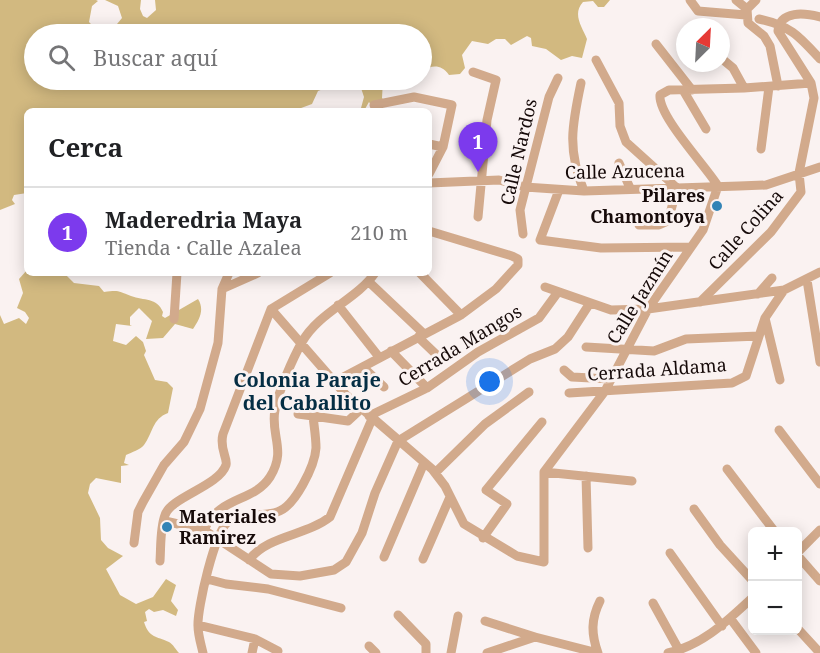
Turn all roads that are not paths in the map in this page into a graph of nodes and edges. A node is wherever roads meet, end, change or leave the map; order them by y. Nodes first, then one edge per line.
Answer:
1 (690, 0) edge
2 (736, 0) edge
3 (756, 0) edge
4 (747, 12) junction
5 (820, 17) edge
6 (759, 20) dead end
7 (779, 24) junction
8 (656, 44) dead end
9 (820, 59) edge
10 (596, 60) dead end
11 (730, 66) edge
12 (473, 72) dead end
13 (558, 78) dead end
14 (581, 83) dead end
15 (811, 83) junction
16 (773, 86) junction
17 (744, 88) junction
18 (688, 90) junction
19 (374, 105) dead end
20 (706, 129) dead end
21 (432, 145) edge
22 (443, 147) junction
23 (761, 149) dead end
24 (619, 163) dead end
25 (820, 167) edge
26 (432, 168) edge
27 (799, 173) junction
28 (482, 180) junction
29 (432, 183) edge
30 (718, 186) junction
31 (525, 187) junction
32 (630, 188) junction
33 (677, 188) junction
34 (559, 190) junction
35 (585, 190) junction
36 (478, 217) dead end
37 (639, 225) dead end
38 (432, 232) edge
39 (523, 234) dead end
40 (692, 247) junction
41 (820, 272) edge
42 (177, 276) edge
43 (228, 276) edge
44 (251, 276) edge
45 (325, 276) edge
46 (373, 276) edge
47 (423, 276) edge
48 (772, 278) dead end
49 (807, 280) junction
50 (369, 282) junction
51 (545, 287) dead end
52 (222, 289) junction
53 (784, 290) junction
54 (558, 292) junction
55 (758, 294) junction
56 (700, 302) junction
57 (590, 303) junction
58 (338, 305) junction
59 (271, 309) junction
60 (648, 309) junction
61 (461, 315) junction
62 (765, 318) junction
63 (174, 319) dead end
64 (420, 334) junction
65 (759, 336) junction
66 (302, 342) junction
67 (586, 347) dead end
68 (626, 349) junction
69 (391, 351) junction
70 (379, 357) junction
71 (442, 360) dead end
72 (820, 362) edge
73 (364, 368) junction
74 (564, 370) dead end
75 (611, 379) junction
76 (780, 380) dead end
77 (336, 381) junction
78 (384, 387) dead end
79 (427, 388) junction
80 (605, 391) junction
81 (529, 392) dead end
82 (569, 393) dead end
83 (361, 409) junction
84 (298, 414) dead end
85 (313, 416) junction
86 (370, 417) junction
87 (542, 422) dead end
88 (779, 430) dead end
89 (398, 441) junction
90 (424, 463) junction
91 (727, 469) dead end
92 (544, 472) junction
93 (435, 473) junction
94 (586, 476) junction
95 (632, 481) dead end
96 (820, 484) edge
97 (450, 496) junction
98 (694, 509) dead end
99 (165, 521) junction
100 (772, 527) edge
101 (204, 530) junction
102 (820, 530) edge
103 (218, 537) junction
104 (483, 538) junction
105 (134, 543) dead end
106 (588, 548) dead end
107 (802, 550) edge
108 (670, 553) dead end
109 (384, 556) dead end
110 (423, 559) dead end
111 (802, 559) edge
112 (249, 560) junction
113 (160, 561) dead end
114 (748, 575) edge
115 (207, 579) junction
116 (820, 581) edge
117 (600, 601) dead end
118 (748, 602) edge
119 (653, 603) dead end
120 (341, 608) dead end
121 (398, 615) dead end
122 (458, 616) dead end
123 (730, 618) junction
124 (485, 621) dead end
125 (198, 625) junction
126 (722, 626) junction
127 (802, 633) edge
128 (535, 637) junction
129 (255, 639) junction
130 (278, 651) dead end
131 (679, 651) junction
132 (203, 653) edge
133 (252, 653) edge
134 (426, 653) edge
135 (450, 653) edge
136 (487, 653) edge
137 (598, 653) edge
138 (668, 653) edge
139 (756, 653) edge
140 (820, 653) edge

1 - 4 street
2 - 4 street
3 - 4 street
4 - 16 street
5 - 7 street
6 - 7 street
7 - 9 street
7 - 15 street
8 - 18 street
10 - 33 street
11 - 17 street
12 - 28 street
13 - 31 street, Calle Nardos
14 - 35 street
15 - 16 street
15 - 27 street, Calle Colina
16 - 17 street
16 - 23 street
17 - 18 street
18 - 20 street
18 - 30 street
19 - 22 street
21 - 22 street
22 - 26 street
24 - 32 street
25 - 27 street, Calle Azucena
27 - 30 street, Calle Azucena
27 - 56 street, Calle Colina
28 - 29 street, Calle Azucena
28 - 31 street, Calle Azucena
28 - 36 street
30 - 33 street, Calle Azucena
30 - 40 street, Calle Jazmín
31 - 34 street, Calle Azucena
31 - 39 street, Calle Nardos
32 - 33 street, Calle Azucena
32 - 35 street, Calle Azucena
33 - 37 street
34 - 35 street, Calle Azucena
34 - 40 street
38 - 61 street
40 - 60 street, Calle Jazmín
41 - 49 street
42 - 63 street
43 - 52 street
44 - 52 street
45 - 59 street
46 - 50 street
47 - 61 street
48 - 55 street
49 - 53 street
49 - 72 street
50 - 58 street
50 - 64 street
51 - 54 street
52 - 105 street
53 - 55 street
53 - 62 street
54 - 57 street
54 - 79 street, Cerrada Mangos
55 - 56 street
56 - 60 street
57 - 60 street
57 - 89 street
58 - 66 street
58 - 70 street
59 - 66 street
59 - 99 street
60 - 68 street, Calle Jazmín
61 - 64 street
62 - 65 street
62 - 76 street
64 - 69 street
64 - 71 street
65 - 68 street
65 - 80 street, Cerrada Aldama
66 - 77 street
66 - 101 street
67 - 68 street
68 - 75 street, Calle Jazmín
69 - 70 street
69 - 79 street
70 - 73 street
73 - 77 street
73 - 78 street
74 - 75 street
75 - 80 street, Calle Jazmín
77 - 83 street
79 - 86 street, Cerrada Mangos
80 - 82 street, Cerrada Aldama
80 - 92 street, Calle Jazmín
81 - 93 street
83 - 85 street
83 - 86 street
84 - 85 street
85 - 103 street
86 - 89 street
86 - 112 street
87 - 104 street
88 - 96 street
89 - 90 street
89 - 112 street
90 - 93 street
90 - 109 street
91 - 100 street
92 - 94 street
92 - 104 street
93 - 97 street
94 - 95 street
94 - 106 street
97 - 104 street
97 - 110 street
98 - 114 street
99 - 101 street
99 - 113 street
101 - 103 street
102 - 107 street
103 - 112 street
103 - 115 street
108 - 126 street
111 - 116 street
115 - 120 street
115 - 125 street
117 - 137 street
118 - 123 street
119 - 131 street
121 - 134 street
122 - 135 street
123 - 126 street
123 - 139 street
124 - 128 street
125 - 129 street
125 - 132 street
126 - 131 street
127 - 140 street
128 - 136 street
128 - 137 street
129 - 130 street
129 - 133 street
131 - 138 street

